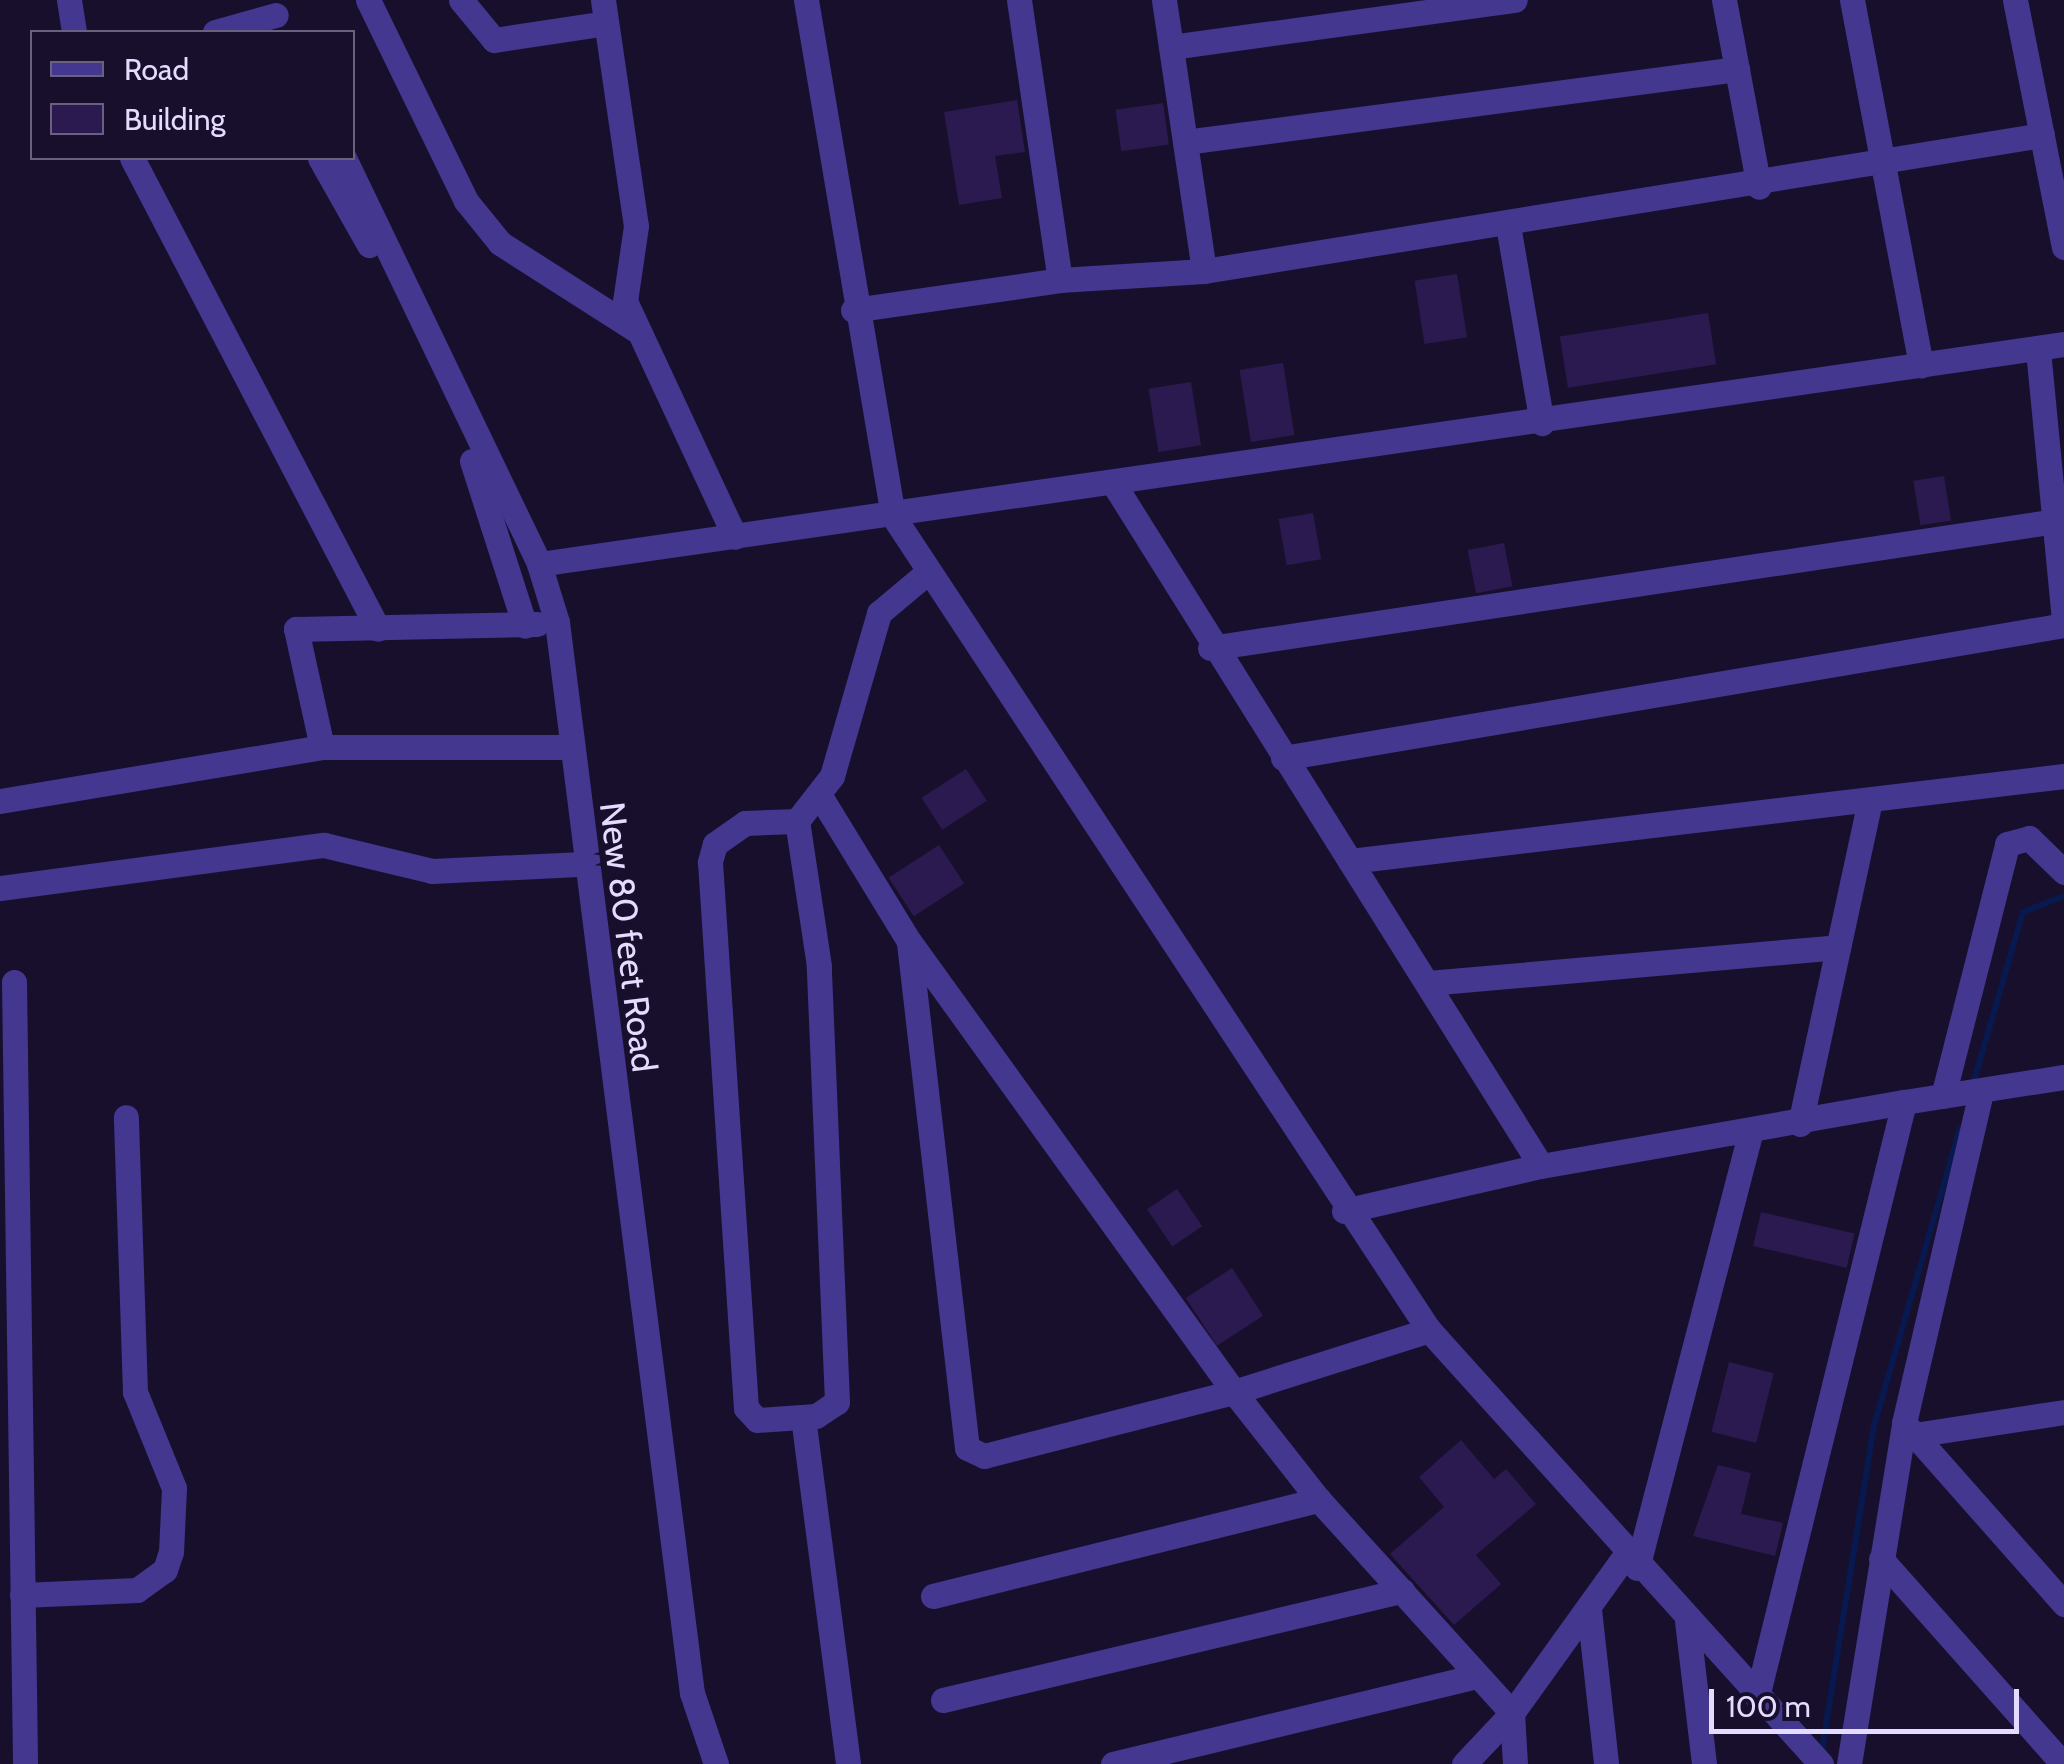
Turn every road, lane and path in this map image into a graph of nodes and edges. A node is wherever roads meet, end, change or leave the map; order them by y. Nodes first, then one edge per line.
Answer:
1 (69, 0) edge
2 (368, 0) edge
3 (461, 0) edge
4 (806, 0) edge
5 (1020, 0) edge
6 (1164, 0) edge
7 (1515, 0) edge
8 (1724, 0) edge
9 (1852, 0) edge
10 (2015, 0) edge
11 (604, 12) edge
12 (276, 16) edge
13 (248, 29) edge
14 (74, 30) edge
15 (1171, 47) junction
16 (1737, 69) junction
17 (2042, 135) junction
18 (1185, 142) junction
19 (133, 160) edge
20 (321, 160) edge
21 (345, 160) edge
22 (1882, 163) junction
23 (1759, 187) junction
24 (1508, 225) junction
25 (2064, 247) edge
26 (1204, 271) junction
27 (1060, 280) junction
28 (854, 310) junction
29 (636, 330) junction
30 (2064, 344) edge
31 (2038, 350) junction
32 (1921, 366) junction
33 (1542, 423) junction
34 (1115, 486) junction
35 (893, 516) junction
36 (2056, 521) junction
37 (735, 537) junction
38 (539, 564) junction
39 (929, 571) junction
40 (557, 622) junction
41 (2064, 623) edge
42 (525, 626) junction
43 (378, 629) junction
44 (1210, 648) junction
45 (322, 747) junction
46 (569, 747) junction
47 (1284, 758) junction
48 (2064, 776) edge
49 (820, 796) junction
50 (1870, 799) junction
51 (0, 801) edge
52 (797, 821) junction
53 (1350, 861) junction
54 (583, 864) junction
55 (2064, 872) edge
56 (0, 888) edge
57 (909, 942) junction
58 (1838, 947) junction
59 (14, 982) dead end
60 (1428, 983) junction
61 (2064, 1078) edge
62 (1981, 1091) junction
63 (1943, 1096) junction
64 (1904, 1102) junction
65 (126, 1117) dead end
66 (6, 1123) edge
67 (1800, 1124) junction
68 (1750, 1135) junction
69 (1540, 1166) junction
70 (1344, 1211) junction
71 (1429, 1330) junction
72 (1234, 1392) junction
73 (2064, 1412) edge
74 (803, 1417) junction
75 (1909, 1429) junction
76 (1319, 1500) junction
77 (1881, 1559) junction
78 (1631, 1562) junction
79 (1402, 1591) junction
80 (22, 1595) junction
81 (933, 1596) dead end
82 (2064, 1604) edge
83 (1589, 1609) junction
84 (1688, 1622) junction
85 (1478, 1676) junction
86 (1756, 1697) junction
87 (943, 1700) dead end
88 (1512, 1713) junction
89 (25, 1764) edge
90 (716, 1764) edge
91 (848, 1764) edge
92 (1112, 1764) edge
93 (1464, 1764) edge
94 (1515, 1764) edge
95 (1606, 1764) edge
96 (1704, 1764) edge
97 (1822, 1764) edge
98 (1849, 1764) edge
99 (2063, 1764) edge

1 - 14 street
2 - 29 street
3 - 11 street
4 - 28 street
5 - 27 street
6 - 15 street
7 - 15 street
8 - 16 street
9 - 22 street
10 - 17 street
11 - 29 street
12 - 13 street
15 - 18 street
16 - 18 street
16 - 23 street
17 - 22 street
17 - 25 street
18 - 26 street
19 - 43 street
20 - 42 street
21 - 38 street, New 80 feet Road
22 - 23 street
22 - 32 street
23 - 24 street
24 - 26 street
24 - 33 street
26 - 27 street
27 - 28 street
28 - 35 street
29 - 37 street
30 - 31 street
31 - 32 street
31 - 36 street
32 - 33 street
33 - 34 street
34 - 35 street
34 - 44 street
35 - 37 street
35 - 39 street
36 - 41 street
36 - 44 street
37 - 38 street
38 - 40 street, New 80 feet Road
39 - 49 street
39 - 70 street
40 - 42 street
40 - 46 street, New 80 feet Road
41 - 47 street
42 - 43 street
43 - 45 street
44 - 47 street
45 - 46 street
45 - 51 street
46 - 54 street, New 80 feet Road
47 - 53 street
48 - 50 street
49 - 52 street
49 - 57 street
50 - 53 street
50 - 58 street
52 - 74 street
52 - 74 street
53 - 60 street
54 - 56 street
54 - 90 street, New 80 feet Road
55 - 63 street
57 - 72 street
57 - 72 street
58 - 60 street
58 - 67 street
59 - 66 street
60 - 69 street
61 - 62 street
62 - 63 street
62 - 75 street
63 - 64 street
64 - 67 street
64 - 86 street
65 - 80 street
66 - 80 street
67 - 68 street
68 - 69 street
68 - 78 street
69 - 70 street
70 - 71 street
71 - 72 street
71 - 78 street
72 - 76 street
73 - 75 street
74 - 91 street
75 - 77 street
75 - 82 street
76 - 79 street
76 - 81 street
77 - 98 street
77 - 99 street
78 - 83 street
78 - 84 street
79 - 85 street
79 - 87 street
80 - 89 street
83 - 88 street
83 - 95 street
84 - 86 street
84 - 96 street
85 - 88 street
85 - 92 street
86 - 97 street
88 - 93 street
88 - 94 street

